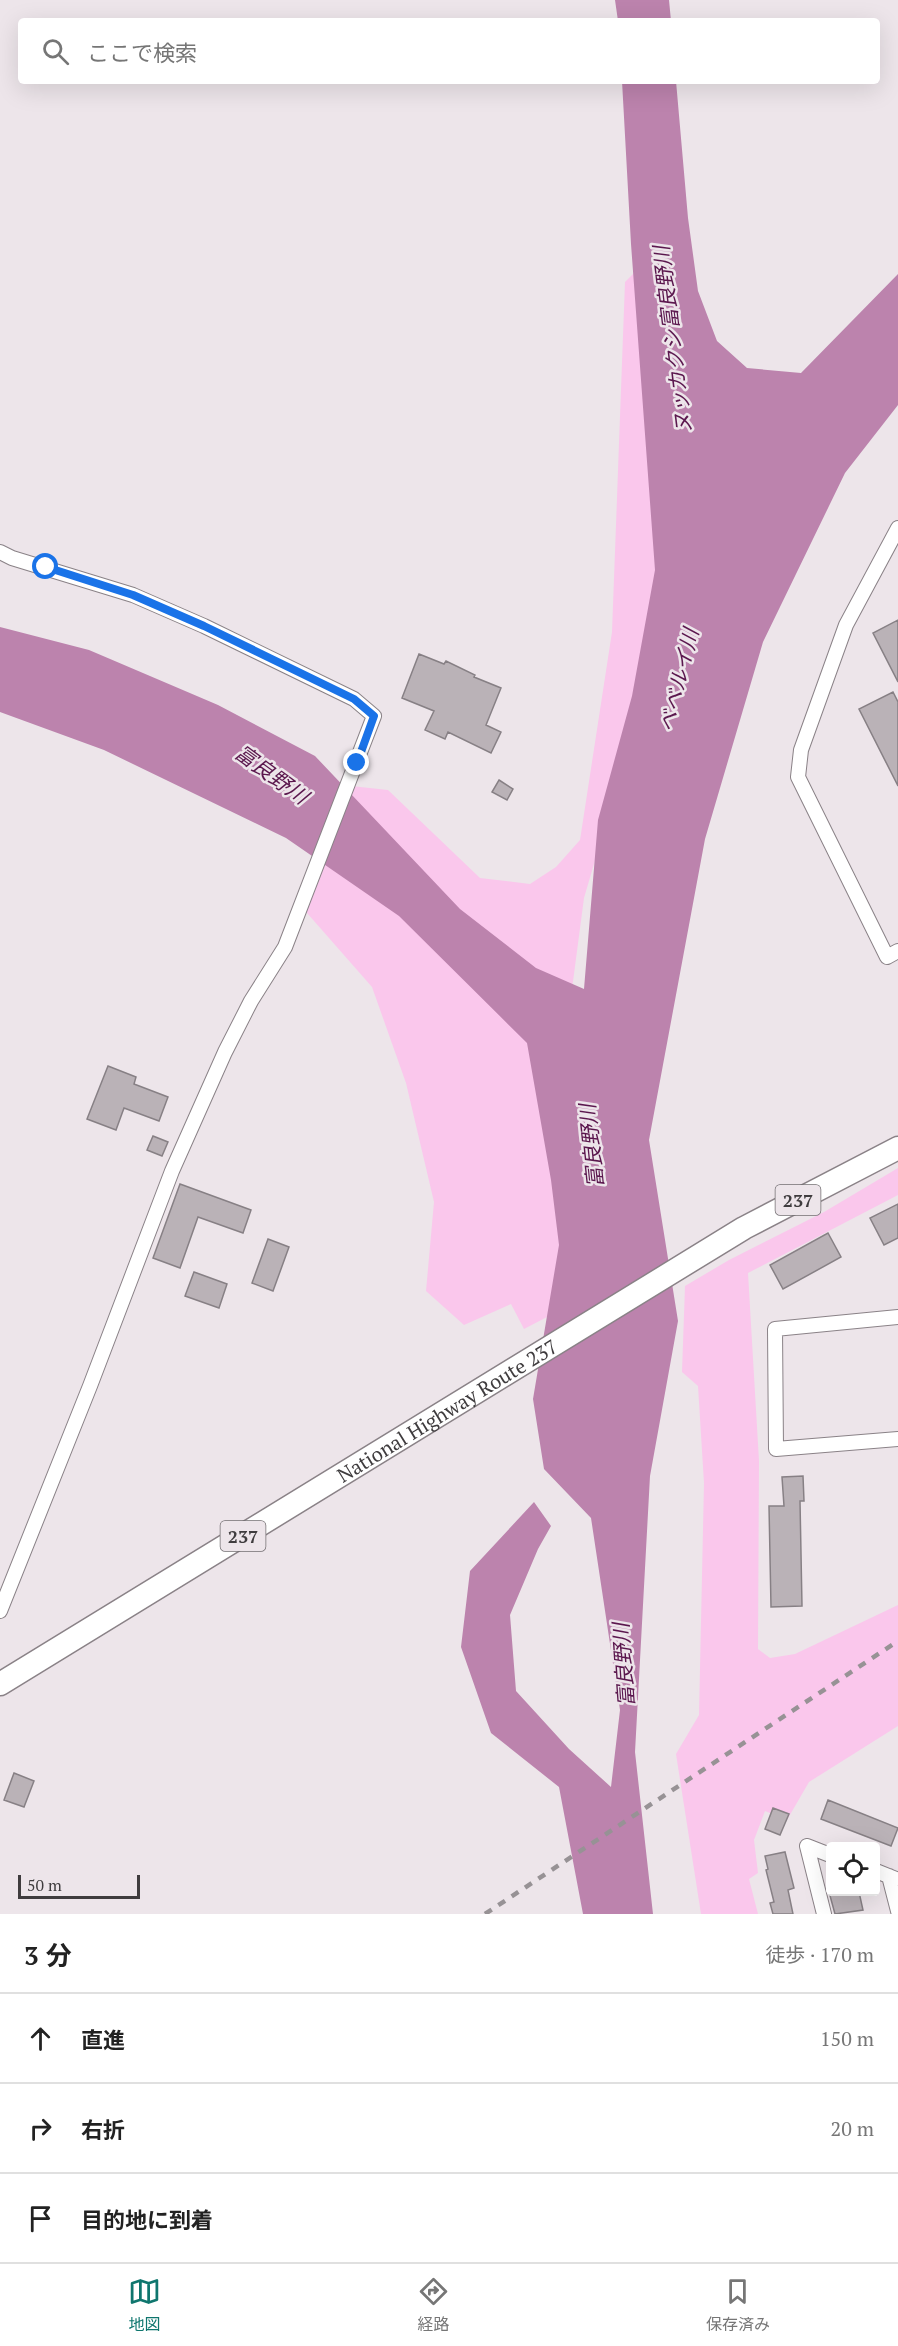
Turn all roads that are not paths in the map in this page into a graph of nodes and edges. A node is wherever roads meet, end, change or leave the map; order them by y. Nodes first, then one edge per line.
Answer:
1 (898, 528) edge
2 (0, 552) edge
3 (898, 951) edge
4 (898, 1148) edge
5 (898, 1317) edge
6 (898, 1439) edge
7 (0, 1611) edge
8 (0, 1684) edge
9 (826, 1853) edge
10 (880, 1873) edge
11 (894, 1878) edge
12 (898, 1911) edge
13 (824, 1914) edge

1 - 3 street
2 - 7 street
4 - 8 highway, National Highway Route 237 / 237
5 - 6 street
9 - 13 street
10 - 11 street
11 - 12 street

